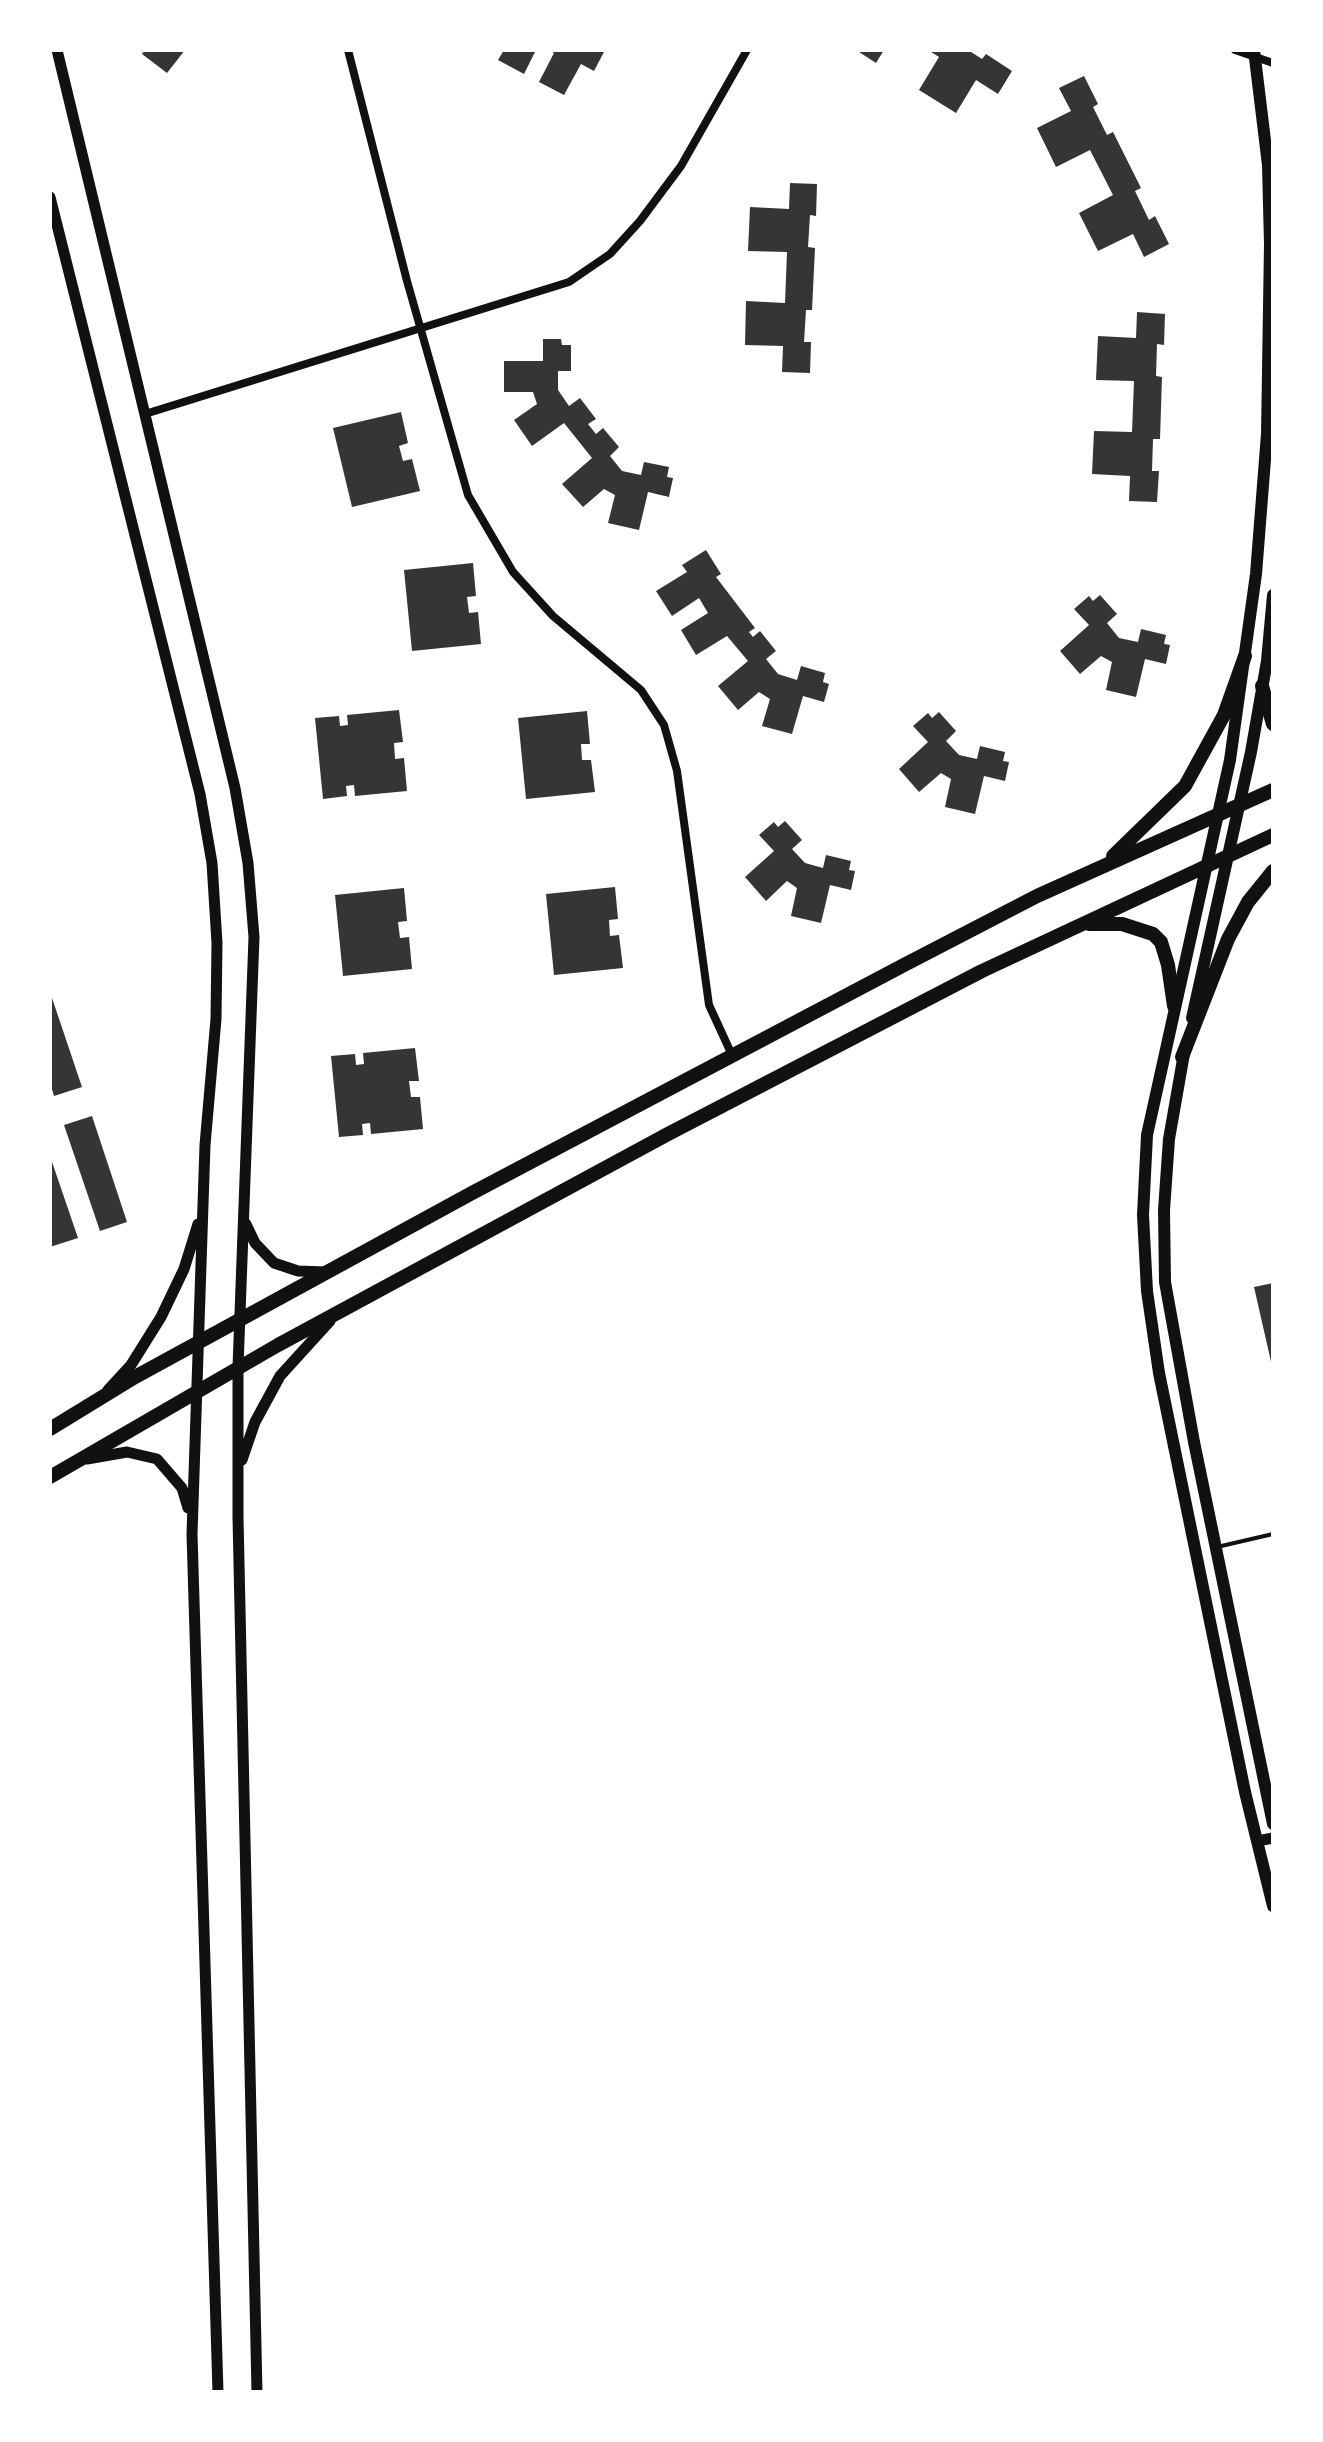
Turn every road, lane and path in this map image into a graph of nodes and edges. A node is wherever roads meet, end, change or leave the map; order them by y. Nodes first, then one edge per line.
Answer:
1 (57, 50) edge
2 (348, 50) edge
3 (747, 50) edge
4 (1235, 50) edge
5 (1254, 53) edge
6 (1273, 63) edge
7 (50, 197) edge
8 (421, 329) junction
9 (145, 414) junction
10 (1273, 595) edge
11 (1245, 656) junction
12 (1262, 686) junction
13 (1273, 724) edge
14 (1273, 790) edge
15 (1240, 805) junction
16 (1218, 814) junction
17 (1273, 835) edge
18 (1229, 855) junction
19 (1207, 865) junction
20 (1095, 870) junction
21 (1273, 871) edge
22 (1076, 926) junction
23 (1174, 1006) junction
24 (732, 1055) junction
25 (1182, 1057) junction
26 (204, 1196) junction
27 (245, 1219) junction
28 (327, 1272) junction
29 (341, 1311) junction
30 (241, 1319) junction
31 (200, 1343) junction
32 (238, 1367) junction
33 (196, 1391) junction
34 (97, 1400) junction
35 (50, 1429) edge
36 (75, 1462) junction
37 (238, 1472) junction
38 (50, 1477) edge
39 (192, 1534) junction
40 (1273, 1534) edge
41 (1215, 1547) junction
42 (1273, 1824) edge
43 (1273, 1838) edge
44 (1257, 1841) junction
45 (1273, 1906) edge
46 (218, 2392) edge
47 (257, 2392) edge

1 - 9 street
2 - 8 street
3 - 8 street
4 - 5 street
5 - 6 street
5 - 11 main road
7 - 26 street
8 - 9 street
8 - 24 street
9 - 27 street
10 - 12 main road
11 - 16 main road
11 - 20 main road
12 - 13 main road
12 - 15 main road
14 - 15 main road
15 - 16 main road
15 - 18 main road
16 - 19 main road
16 - 20 main road
17 - 18 main road
18 - 19 main road
18 - 25 main road
19 - 22 main road
19 - 23 main road
20 - 24 main road
21 - 25 main road
22 - 23 main road
22 - 29 main road
23 - 44 main road
24 - 28 main road
25 - 41 main road
26 - 31 street
26 - 34 street
27 - 28 street
27 - 30 street
28 - 30 main road
29 - 32 main road
29 - 37 street
30 - 31 main road
30 - 32 street
31 - 33 street
31 - 34 main road
32 - 33 main road
32 - 37 street
33 - 36 main road
33 - 39 street
34 - 35 main road
36 - 38 main road
36 - 39 street
37 - 47 street
39 - 46 street
40 - 41 lane
41 - 42 main road
43 - 44 street
44 - 45 main road

